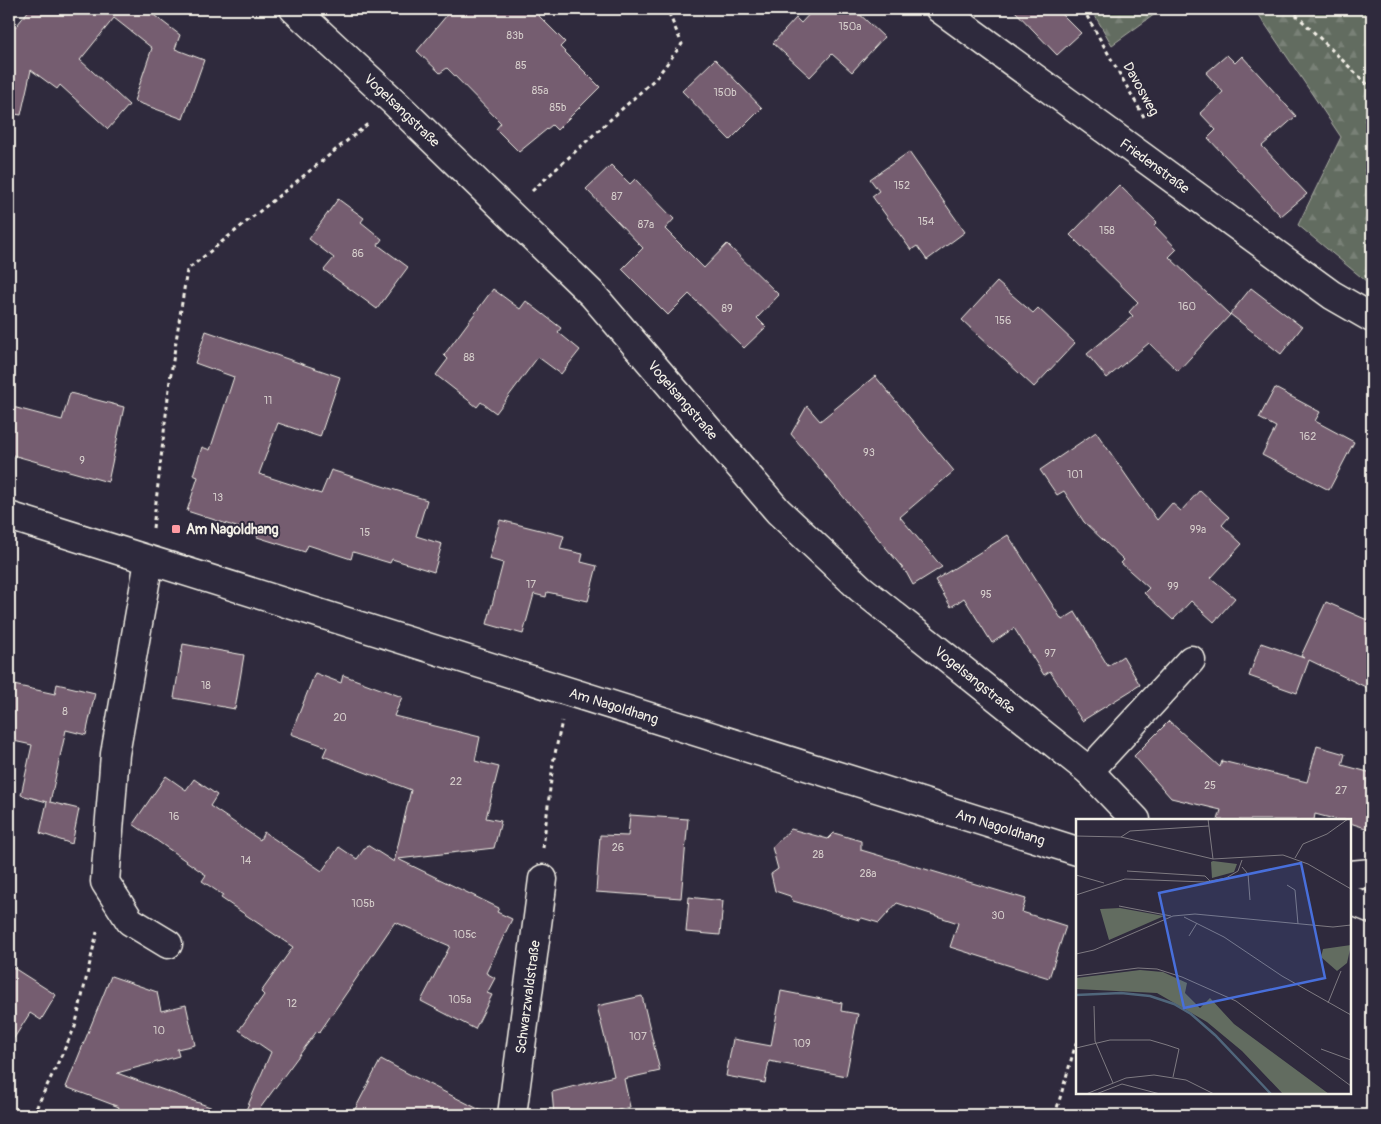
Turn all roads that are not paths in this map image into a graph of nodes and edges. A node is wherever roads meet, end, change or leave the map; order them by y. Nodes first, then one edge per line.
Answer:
1 (294, 9) edge
2 (940, 9) edge
3 (1372, 318) edge
4 (9, 516) edge
5 (149, 561) junction
6 (1191, 660) dead end
7 (1089, 771) junction
8 (1135, 819) edge
9 (1076, 851) edge
10 (1372, 873) edge
11 (1351, 876) edge
12 (543, 879) dead end
13 (1351, 900) edge
14 (1372, 909) edge
15 (168, 944) dead end
16 (512, 1115) edge

1 - 7 street, Vogelsangstraße
2 - 3 street, Friedenstraße
4 - 5 street, Am Nagoldhang
5 - 9 street, Am Nagoldhang
5 - 15 street
6 - 7 street
7 - 8 street, Vogelsangstraße
10 - 11 street
12 - 16 street, Schwarzwaldstraße
13 - 14 street

